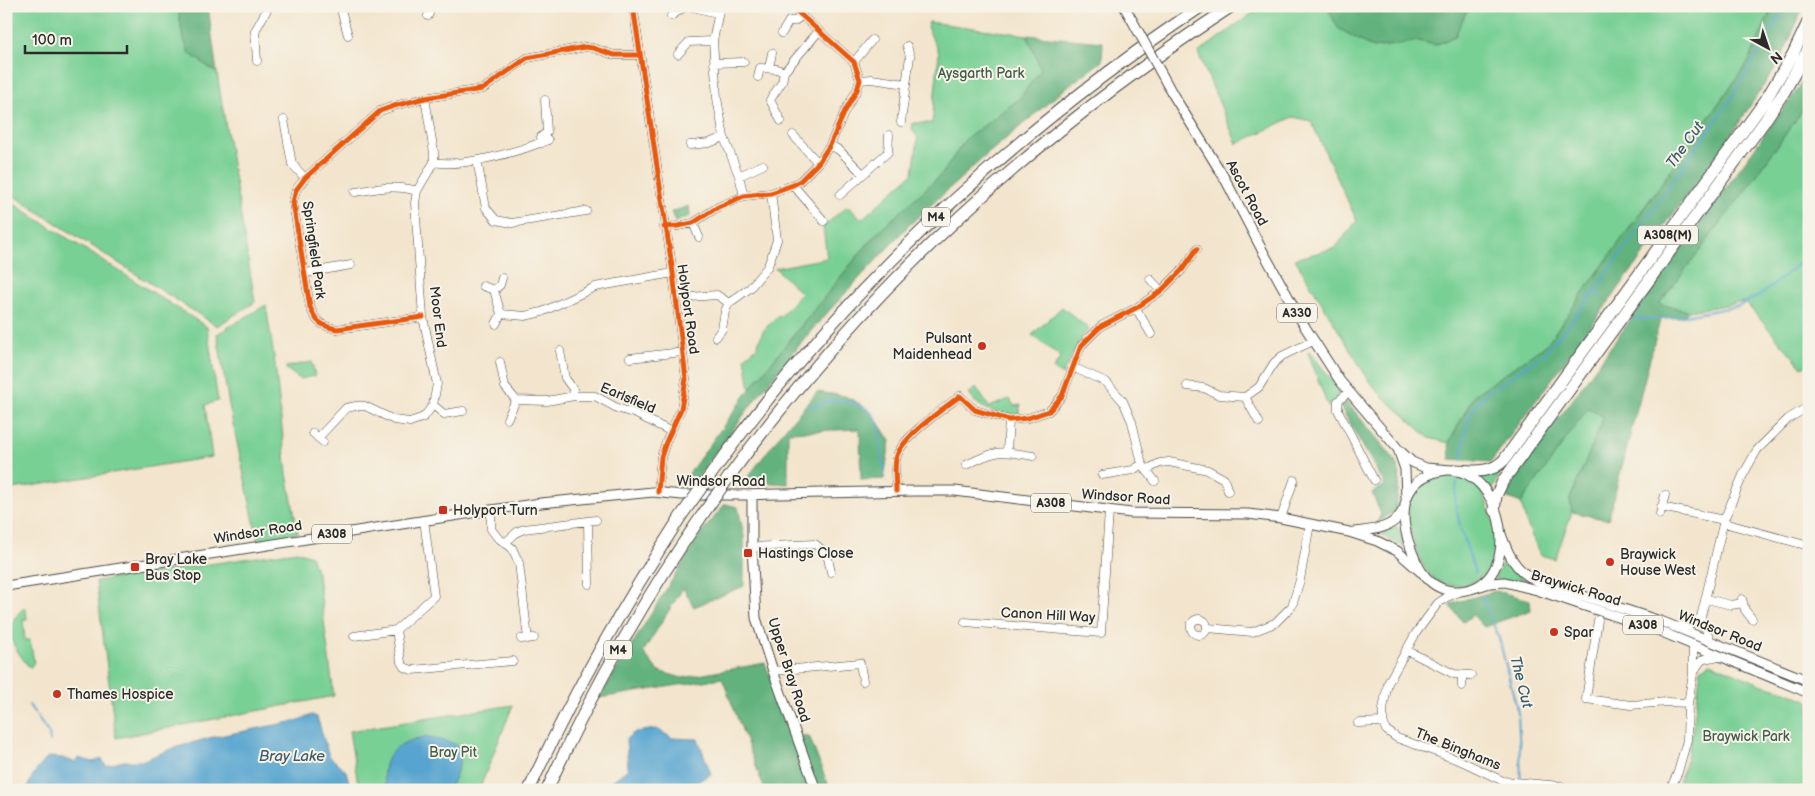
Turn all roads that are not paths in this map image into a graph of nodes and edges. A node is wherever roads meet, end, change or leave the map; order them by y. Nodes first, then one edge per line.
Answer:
1 (269, 6) edge
2 (340, 6) edge
3 (432, 6) edge
4 (633, 6) edge
5 (687, 6) edge
6 (1124, 6) edge
7 (1202, 6) edge
8 (1232, 6) edge
9 (792, 7) edge
10 (718, 10) edge
11 (802, 15) junction
12 (428, 16) dead end
13 (670, 16) dead end
14 (1809, 20) edge
15 (819, 31) junction
16 (782, 33) dead end
17 (348, 35) dead end
18 (872, 40) dead end
19 (713, 41) junction
20 (908, 46) dead end
21 (1809, 48) edge
22 (772, 53) dead end
23 (678, 54) dead end
24 (640, 55) junction
25 (256, 61) dead end
26 (744, 62) dead end
27 (854, 62) junction
28 (714, 64) junction
29 (769, 68) junction
30 (784, 72) junction
31 (758, 78) dead end
32 (860, 80) junction
33 (906, 84) junction
34 (425, 98) junction
35 (545, 100) dead end
36 (284, 120) dead end
37 (781, 121) dead end
38 (901, 122) dead end
39 (793, 135) dead end
40 (889, 135) dead end
41 (724, 137) junction
42 (690, 145) dead end
43 (830, 146) junction
44 (477, 160) junction
45 (434, 162) junction
46 (818, 163) junction
47 (763, 165) dead end
48 (863, 174) junction
49 (739, 176) junction
50 (305, 178) junction
51 (793, 185) junction
52 (355, 192) dead end
53 (417, 192) junction
54 (772, 193) junction
55 (840, 195) dead end
56 (744, 196) junction
57 (586, 211) dead end
58 (824, 221) dead end
59 (693, 222) junction
60 (664, 227) junction
61 (699, 237) dead end
62 (1197, 249) dead end
63 (351, 265) dead end
64 (306, 273) junction
65 (673, 273) junction
66 (502, 278) dead end
67 (1150, 279) dead end
68 (482, 286) dead end
69 (494, 290) junction
70 (1160, 291) junction
71 (690, 298) dead end
72 (729, 303) junction
73 (1136, 308) junction
74 (502, 314) junction
75 (423, 317) junction
76 (496, 324) dead end
77 (1151, 334) dead end
78 (716, 337) dead end
79 (1313, 341) junction
80 (560, 351) dead end
81 (682, 352) junction
82 (500, 362) dead end
83 (635, 367) dead end
84 (1072, 367) junction
85 (1187, 386) dead end
86 (1349, 392) junction
87 (574, 396) junction
88 (1245, 397) junction
89 (516, 400) junction
90 (433, 405) junction
91 (1809, 406) edge
92 (463, 411) dead end
93 (507, 419) dead end
94 (1009, 420) junction
95 (1259, 422) dead end
96 (670, 431) junction
97 (318, 437) dead end
98 (1398, 449) junction
99 (1007, 451) junction
100 (1033, 456) dead end
101 (966, 465) dead end
102 (1144, 467) junction
103 (1454, 470) junction
104 (1102, 475) dead end
105 (1294, 480) dead end
106 (1374, 480) dead end
107 (1155, 481) dead end
108 (896, 491) junction
109 (1228, 491) dead end
110 (658, 492) junction
111 (752, 495) junction
112 (1665, 495) dead end
113 (1406, 498) junction
114 (491, 510) junction
115 (1403, 510) junction
116 (1494, 510) junction
117 (1109, 511) junction
118 (1281, 518) junction
119 (424, 520) junction
120 (1724, 522) junction
121 (1310, 524) junction
122 (1349, 532) junction
123 (1502, 534) junction
124 (506, 543) junction
125 (1809, 546) edge
126 (752, 547) junction
127 (831, 572) dead end
128 (1421, 572) junction
129 (1431, 582) junction
130 (590, 584) dead end
131 (6, 586) edge
132 (1468, 589) junction
133 (1707, 599) junction
134 (1440, 602) junction
135 (1701, 617) junction
136 (1752, 619) dead end
137 (1598, 620) dead end
138 (965, 622) dead end
139 (1674, 627) junction
140 (1208, 628) dead end
141 (396, 630) junction
142 (354, 636) dead end
143 (528, 638) dead end
144 (1711, 642) junction
145 (1693, 645) junction
146 (1406, 650) junction
147 (1723, 657) junction
148 (513, 661) dead end
149 (773, 671) junction
150 (1693, 674) junction
151 (1472, 675) dead end
152 (1462, 676) junction
153 (1809, 680) edge
154 (863, 681) dead end
155 (1462, 686) dead end
156 (1809, 693) edge
157 (1688, 703) junction
158 (1383, 722) junction
159 (1358, 723) dead end
160 (1561, 786) dead end
161 (529, 790) edge
162 (547, 790) edge
163 (816, 790) edge
164 (1670, 790) edge

1 - 25 street
2 - 17 street
3 - 12 street
4 - 24 street, Holyport Road
5 - 10 street
5 - 13 street
6 - 79 main road, Ascot Road / A330, bridge
7 - 161 highway, M4, bridge
8 - 162 highway, M4, bridge
9 - 11 street
10 - 19 street
11 - 15 street
11 - 16 street
14 - 103 highway, A308(M)
15 - 27 street
15 - 30 street
18 - 27 street
19 - 23 street
19 - 28 street
20 - 33 street
21 - 116 highway, A308(M)
22 - 29 street
24 - 34 street, Springfield Park
24 - 60 street, Holyport Road
26 - 28 street
27 - 32 street
28 - 41 street
29 - 30 street
29 - 31 street
30 - 37 street
32 - 33 street
32 - 43 street
33 - 38 street
34 - 45 street
34 - 50 street, Springfield Park
35 - 44 street
36 - 50 street
39 - 46 street
40 - 48 street
41 - 42 street
41 - 49 street
43 - 46 street
43 - 48 street
44 - 45 street
44 - 57 street
45 - 53 street, Moor End
46 - 51 street
47 - 49 street
48 - 55 street
49 - 56 street
50 - 64 street, Springfield Park
51 - 54 street
51 - 58 street
52 - 53 street
53 - 75 street, Moor End
54 - 56 street
54 - 72 street
56 - 59 street
59 - 60 street
59 - 61 street
60 - 65 street, Holyport Road
62 - 70 street
63 - 64 street
64 - 75 street, Springfield Park
65 - 74 street
65 - 81 street, Holyport Road
66 - 69 street
67 - 70 street
68 - 69 street
69 - 74 street
70 - 73 street
71 - 72 street
72 - 78 street
73 - 77 street
73 - 84 street
74 - 76 street
75 - 90 street, Moor End
79 - 86 main road, Ascot Road / A330
79 - 88 street
80 - 87 street
81 - 83 street
81 - 96 street, Holyport Road
82 - 89 street
84 - 94 street
84 - 102 street
85 - 88 street
86 - 98 main road, Ascot Road / A330
86 - 106 street
87 - 89 street, Earlsfield
87 - 96 street, Earlsfield
88 - 95 street
89 - 93 street
90 - 92 street
90 - 97 street
91 - 120 street
94 - 99 street
94 - 108 street
96 - 110 street, Holyport Road
98 - 103 main road, Ascot Road / A330
98 - 113 main road, Ascot Road / A330
99 - 100 street
99 - 101 street
102 - 104 street
102 - 107 street
102 - 109 street
103 - 113 main road
103 - 116 main road
105 - 118 street
108 - 111 main road, Windsor Road / A308
108 - 117 main road, Windsor Road / A308
110 - 111 main road, Windsor Road / A308
110 - 114 main road, Windsor Road / A308
111 - 126 main road, Upper Bray Road
112 - 120 street
113 - 115 main road
114 - 119 main road, Windsor Road / A308
114 - 124 street
115 - 122 main road, Windsor Road / A308
115 - 128 main road
116 - 123 main road
117 - 118 main road, Windsor Road / A308
117 - 138 street, Canon Hill Way
118 - 121 main road, Windsor Road / A308
119 - 131 main road, Windsor Road / A308
119 - 141 street
120 - 125 street
120 - 133 street
121 - 122 main road, Windsor Road / A308
121 - 140 street
122 - 128 main road, Windsor Road / A308
123 - 132 main road
123 - 139 main road, Windsor Road / A308
124 - 130 street
124 - 143 street
126 - 127 street
126 - 149 main road, Upper Bray Road
128 - 129 main road
129 - 132 main road
129 - 134 street
132 - 134 street
132 - 145 main road, Braywick Road / A308
133 - 135 street
133 - 136 street
134 - 146 street
135 - 139 street
135 - 144 street
137 - 157 street
139 - 144 main road, Windsor Road / A308
141 - 142 street
141 - 148 street
144 - 153 main road, Windsor Road / A308
145 - 147 main road, Braywick Road / A308
145 - 150 street
146 - 152 street
146 - 158 street
147 - 150 street
147 - 156 main road, Braywick Road / A308
149 - 154 street
149 - 163 main road, Upper Bray Road
150 - 157 street
151 - 152 street
152 - 155 street
157 - 164 street
158 - 159 street
158 - 160 street, The Binghams

